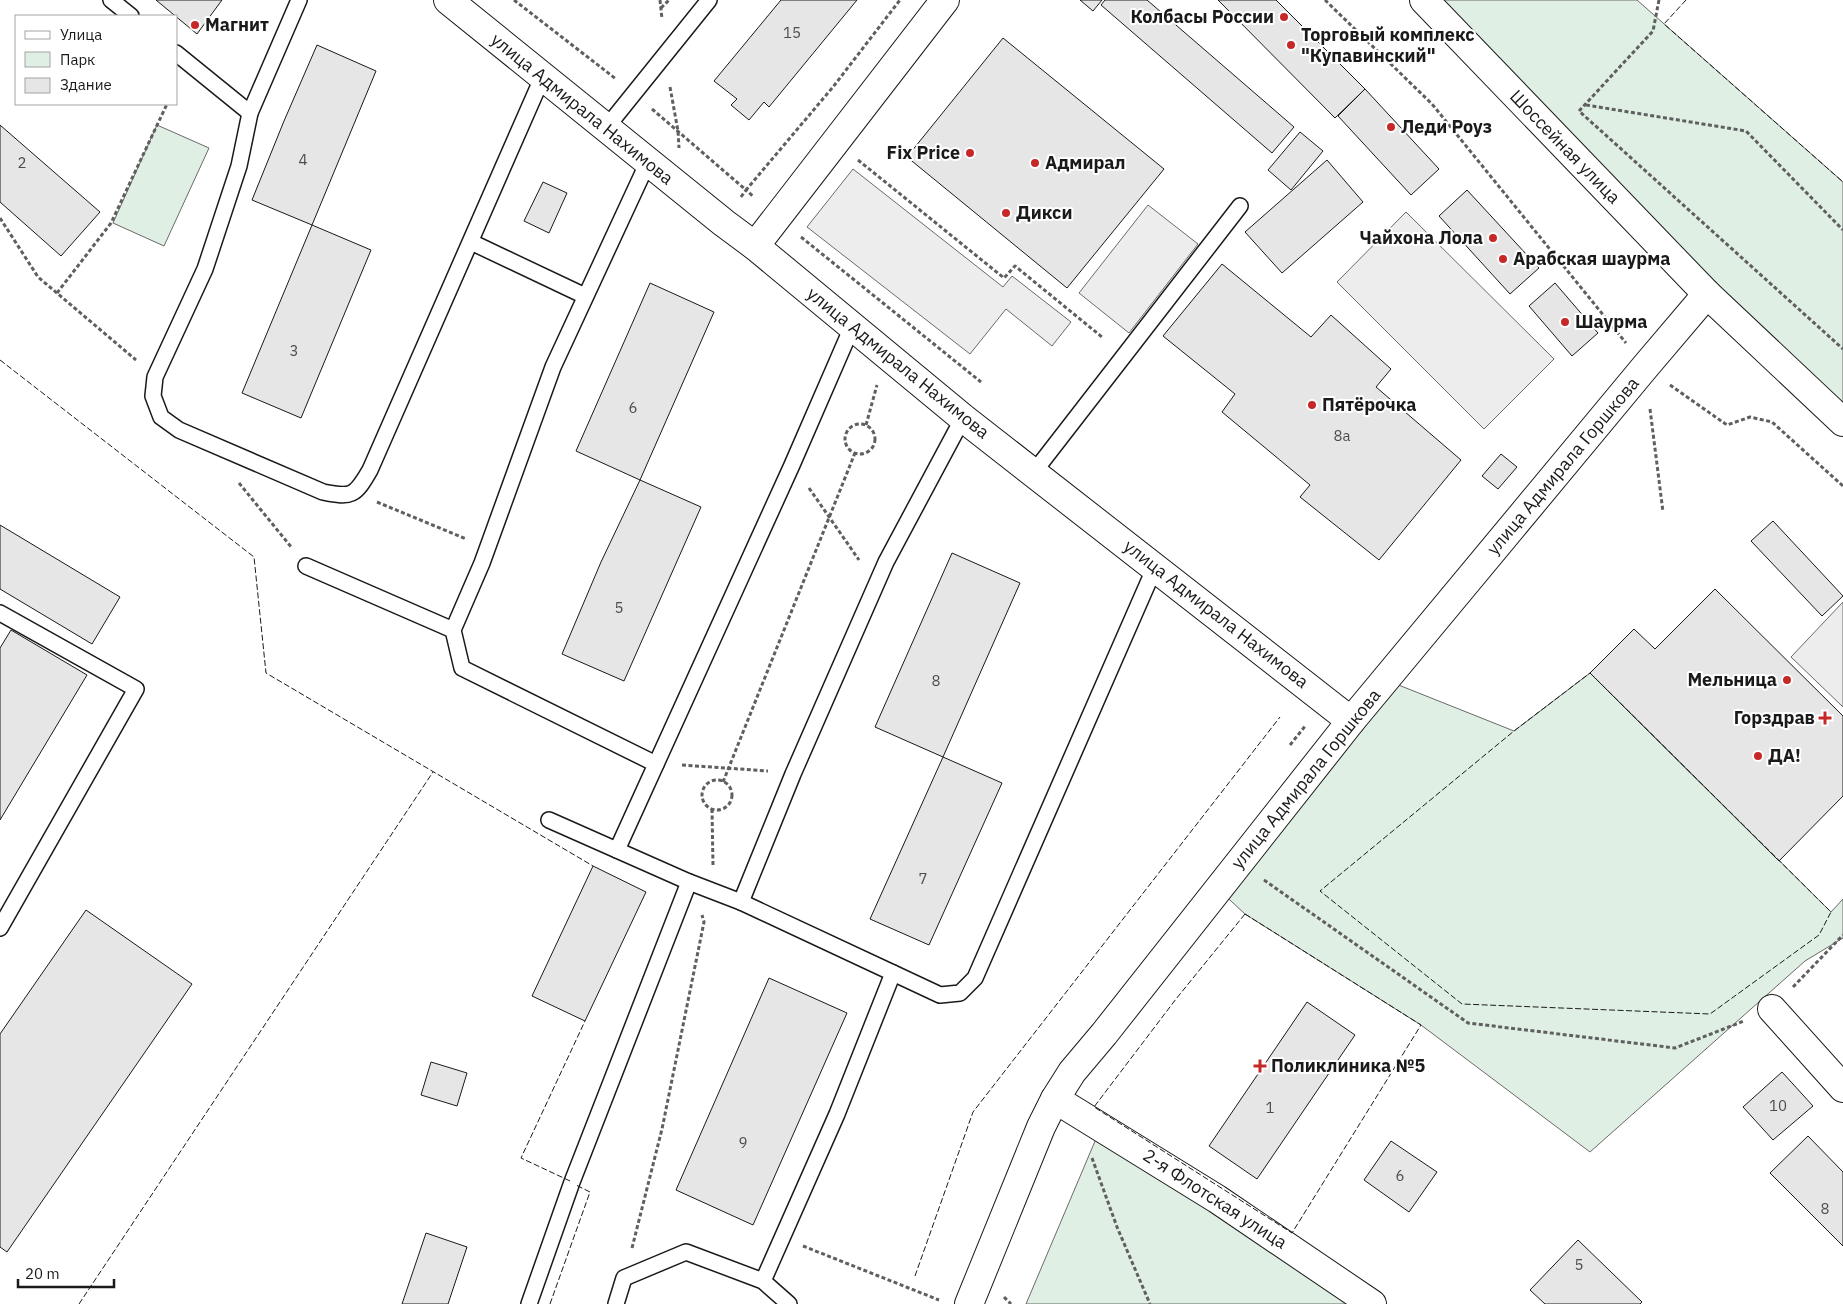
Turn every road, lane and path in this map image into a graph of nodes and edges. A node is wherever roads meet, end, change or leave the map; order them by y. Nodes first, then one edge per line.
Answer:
1 (111, 0) edge
2 (300, 0) edge
3 (448, 0) edge
4 (514, 0) edge
5 (660, 0) edge
6 (668, 0) edge
7 (709, 0) edge
8 (900, 0) edge
9 (945, 0) edge
10 (1325, 0) edge
11 (1424, 0) edge
12 (1659, 0) edge
13 (661, 8) junction
14 (130, 15) edge
15 (178, 55) edge
16 (664, 55) junction
17 (543, 76) junction
18 (634, 93) junction
19 (167, 105) edge
20 (1586, 105) junction
21 (250, 113) junction
22 (606, 128) junction
23 (678, 131) junction
24 (857, 160) dead end
25 (648, 162) junction
26 (680, 188) junction
27 (1240, 206) dead end
28 (0, 218) edge
29 (1843, 230) edge
30 (798, 235) dead end
31 (471, 242) junction
32 (755, 246) junction
33 (56, 293) junction
34 (1707, 294) junction
35 (586, 296) junction
36 (852, 327) junction
37 (1102, 337) dead end
38 (1843, 349) edge
39 (1645, 367) junction
40 (156, 377) junction
41 (878, 379) dead end
42 (980, 382) dead end
43 (964, 418) junction
44 (1843, 422) edge
45 (866, 425) junction
46 (855, 453) junction
47 (792, 465) junction
48 (1034, 472) junction
49 (235, 478) dead end
50 (1843, 486) edge
51 (354, 492) junction
52 (1663, 512) dead end
53 (829, 515) junction
54 (487, 549) junction
55 (306, 566) joint
56 (1155, 566) junction
57 (864, 567) dead end
58 (0, 613) edge
59 (453, 630) junction
60 (1351, 721) junction
61 (656, 764) junction
62 (729, 767) junction
63 (793, 774) junction
64 (723, 782) junction
65 (712, 809) junction
66 (549, 820) dead end
67 (617, 850) junction
68 (1239, 863) junction
69 (690, 882) junction
70 (713, 891) junction
71 (742, 902) junction
72 (0, 928) edge
73 (1843, 935) edge
74 (893, 973) junction
75 (1772, 1009) junction
76 (1843, 1088) edge
77 (1055, 1098) junction
78 (1091, 1155) dead end
79 (782, 1238) junction
80 (624, 1278) junction
81 (763, 1281) junction
82 (942, 1302) dead end
83 (529, 1304) edge
84 (616, 1304) edge
85 (789, 1304) edge
86 (969, 1304) edge
87 (1150, 1304) edge
88 (1372, 1304) edge

1 - 14 lane
2 - 21 lane
3 - 17 street, улица Адмирала Нахимова
4 - 18 path
5 - 13 path
6 - 13 path
7 - 16 lane
8 - 23 path
9 - 32 street
10 - 39 path
11 - 34 street, Шоссейная улица
12 - 20 path
13 - 16 path
15 - 21 lane
16 - 18 lane
16 - 23 path
17 - 22 street, улица Адмирала Нахимова
17 - 31 lane
18 - 22 lane
18 - 23 path
19 - 33 path
20 - 29 path
20 - 38 path
21 - 40 lane
22 - 25 street, улица Адмирала Нахимова
23 - 26 path
24 - 37 path
25 - 26 street, улица Адмирала Нахимова
25 - 35 lane
26 - 32 street, улица Адмирала Нахимова
27 - 48 lane
28 - 33 path
30 - 42 path
31 - 35 lane
31 - 51 lane
32 - 36 street, улица Адмирала Нахимова
33 - 40 path
34 - 39 street, улица Адмирала Горшкова
34 - 44 street, Шоссейная улица
35 - 54 lane
36 - 43 street, улица Адмирала Нахимова
36 - 47 lane
39 - 50 path
39 - 52 path
39 - 60 street, улица Адмирала Горшкова
40 - 51 lane
41 - 45 path
43 - 48 street, улица Адмирала Нахимова
43 - 63 lane
45 - 46 path
45 - 46 path
46 - 53 path
47 - 53 path
47 - 61 lane
48 - 56 street, улица Адмирала Нахимова
49 - 55 path
51 - 54 path
53 - 57 path
53 - 62 path
54 - 59 lane
55 - 59 lane
56 - 60 street, улица Адмирала Нахимова
56 - 74 lane
58 - 72 lane
59 - 61 lane
60 - 68 street, улица Адмирала Горшкова
61 - 62 path
61 - 67 lane
62 - 63 path
62 - 64 path
63 - 71 lane
64 - 65 path
64 - 65 path
65 - 70 path
66 - 67 lane
67 - 69 lane
68 - 75 path
68 - 77 street, улица Адмирала Горшкова
69 - 70 lane
69 - 80 path
69 - 83 lane
70 - 71 lane
71 - 74 lane
73 - 75 path
74 - 79 lane
75 - 76 street
77 - 86 street, улица Адмирала Горшкова
77 - 88 street, 2-я Флотская улица
78 - 87 path
79 - 81 lane
79 - 82 path
80 - 81 lane
80 - 84 lane
81 - 85 lane

